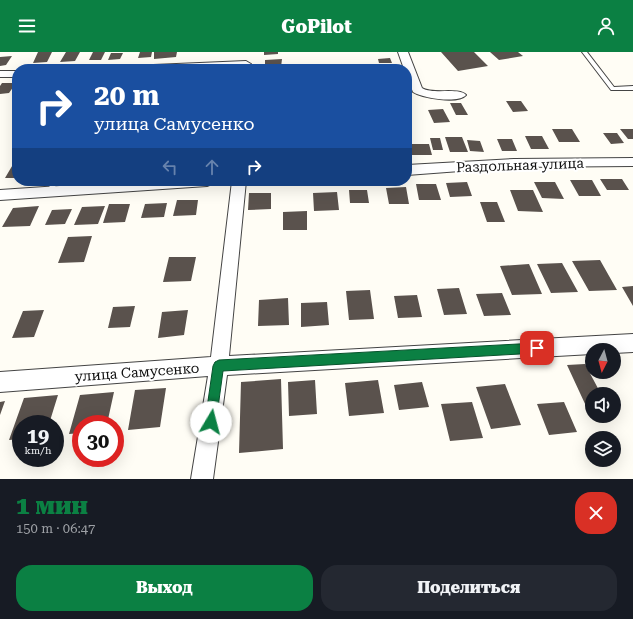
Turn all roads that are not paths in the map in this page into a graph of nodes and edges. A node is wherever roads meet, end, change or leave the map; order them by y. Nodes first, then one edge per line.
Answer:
1 (246, 52) edge
2 (403, 52) edge
3 (584, 52) edge
4 (245, 64) edge
5 (407, 64) edge
6 (0, 74) edge
7 (12, 74) edge
8 (412, 76) edge
9 (633, 88) edge
10 (460, 94) dead end
11 (633, 162) edge
12 (412, 170) edge
13 (53, 186) edge
14 (238, 186) edge
15 (0, 195) edge
16 (633, 343) edge
17 (219, 366) junction
18 (0, 382) edge
19 (202, 479) edge

1 - 4 street
2 - 5 street
3 - 9 lane
6 - 7 street
8 - 10 street
11 - 12 street, Раздольная улица
13 - 15 street
14 - 17 street
16 - 17 street, улица Самусенко
17 - 18 street, улица Самусенко
17 - 19 street

